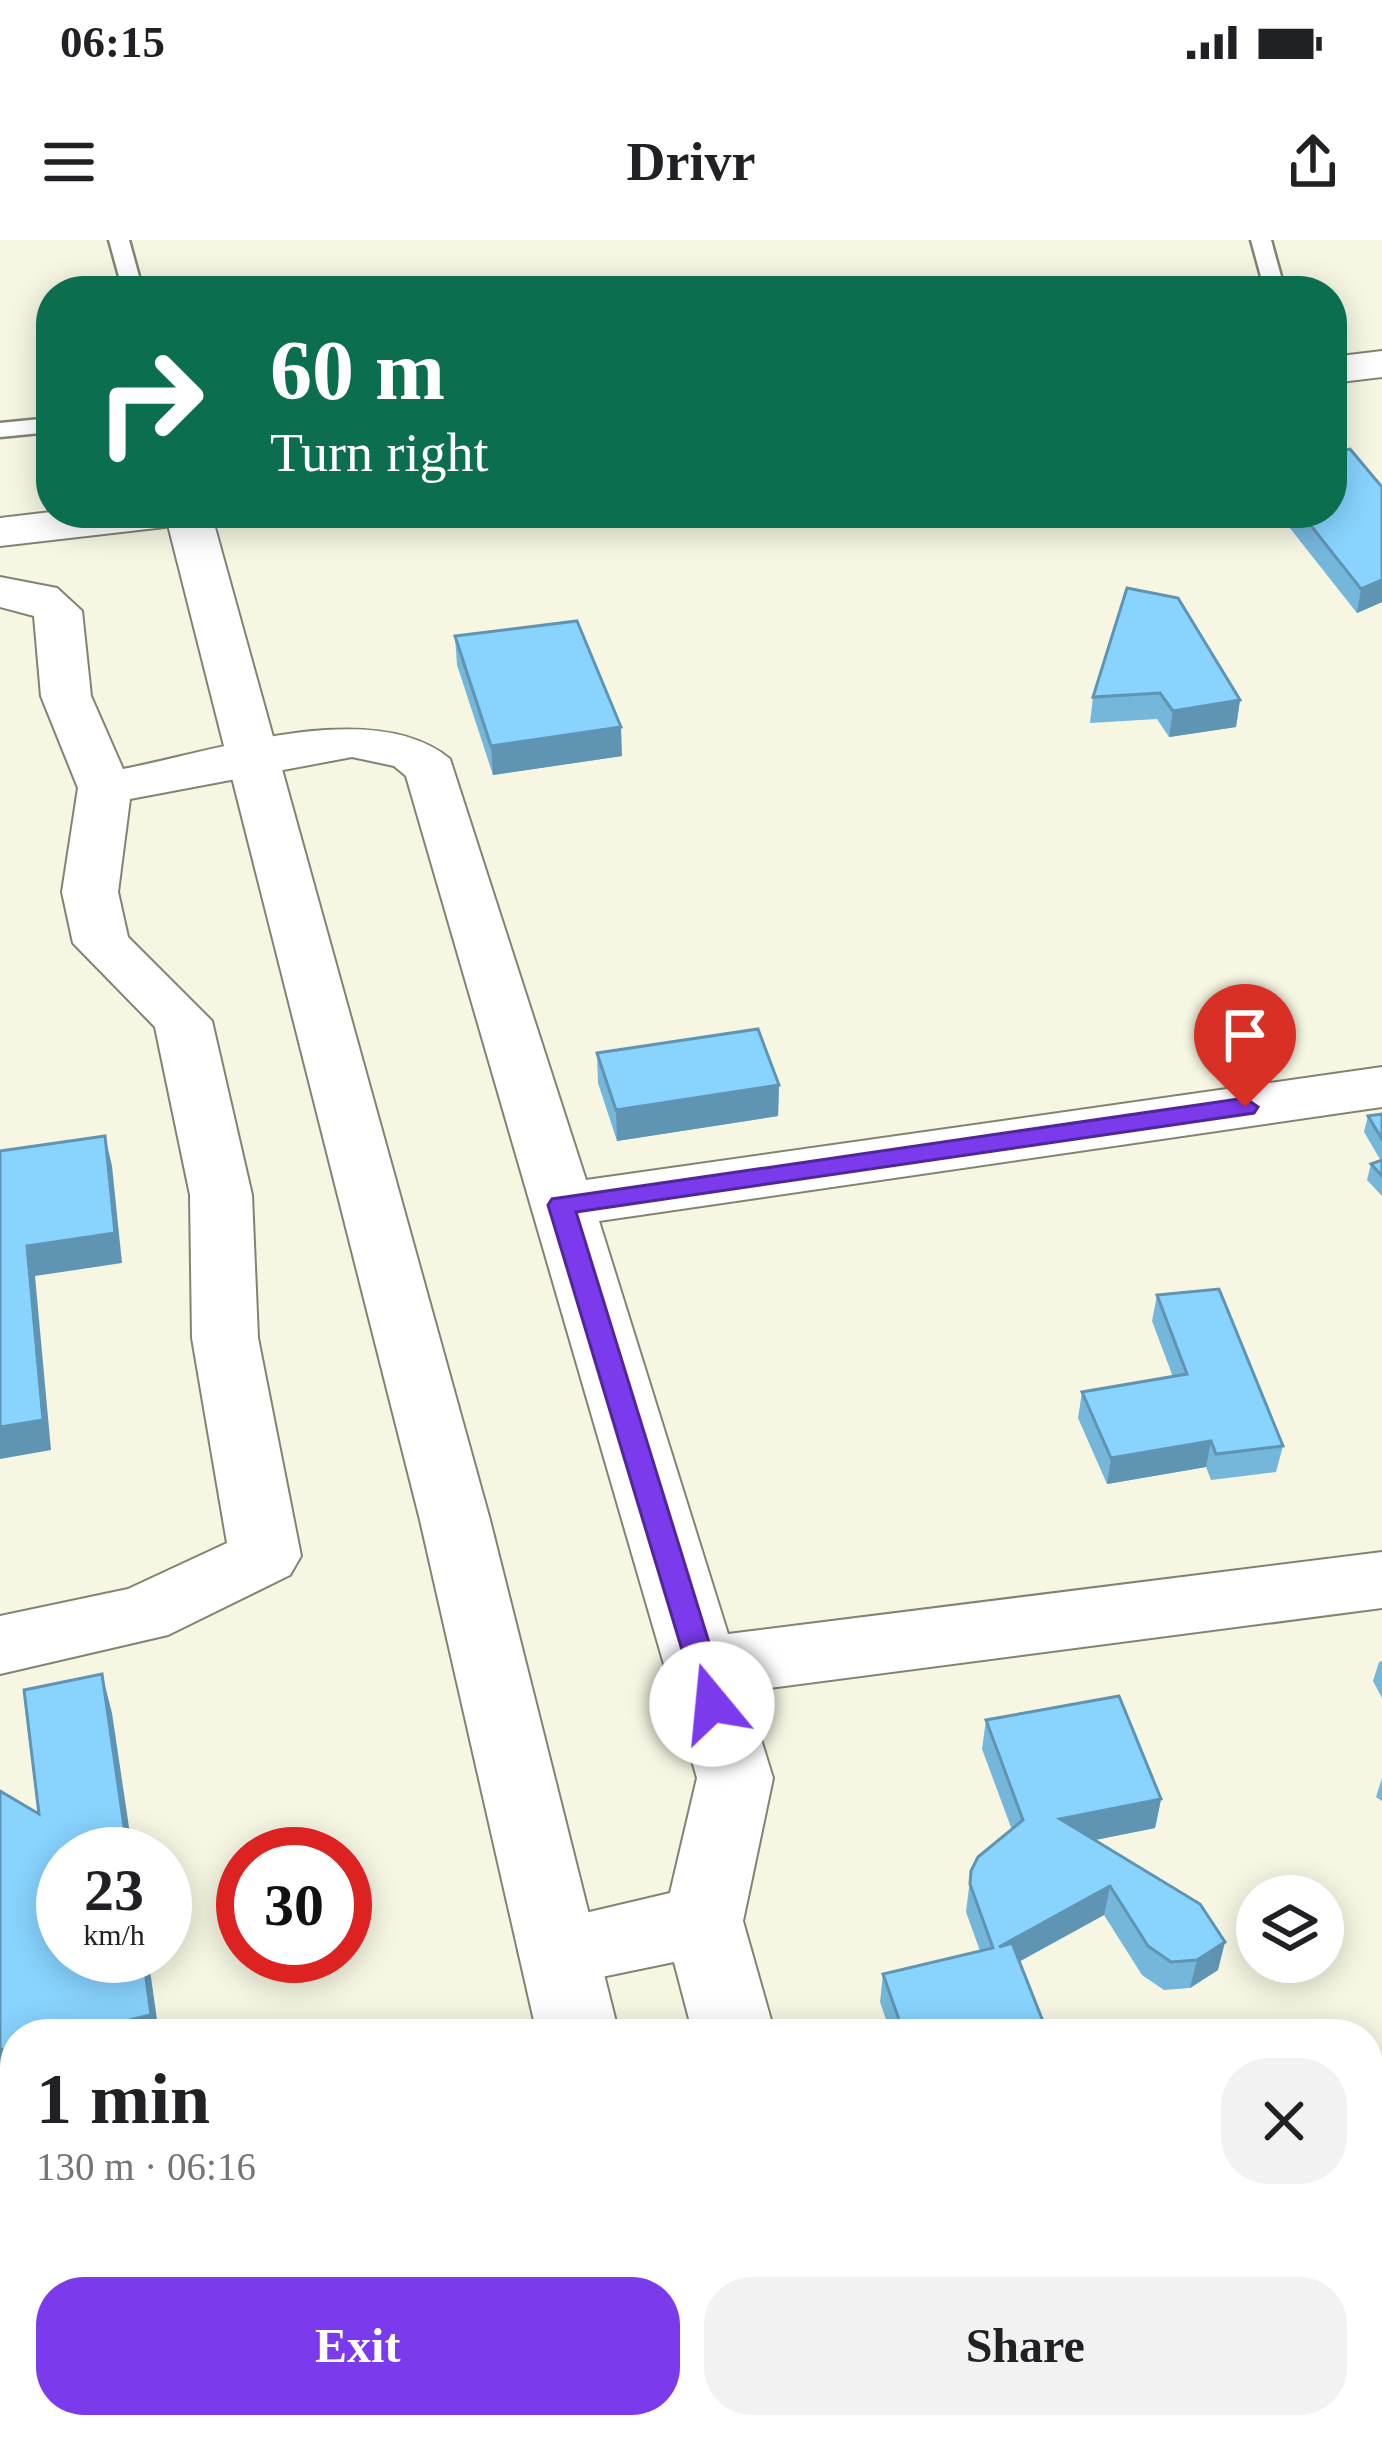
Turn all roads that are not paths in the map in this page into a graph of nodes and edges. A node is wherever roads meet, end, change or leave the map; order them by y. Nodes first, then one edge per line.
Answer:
1 (119, 240) edge
2 (1261, 240) edge
3 (130, 276) edge
4 (1271, 276) edge
5 (1382, 364) edge
6 (1347, 368) edge
7 (36, 426) edge
8 (0, 430) edge
9 (36, 528) edge
10 (192, 528) edge
11 (0, 532) edge
12 (0, 592) edge
13 (256, 756) junction
14 (105, 788) junction
15 (1382, 1087) edge
16 (561, 1205) junction
17 (1382, 1580) edge
18 (0, 1645) edge
19 (701, 1667) junction
20 (703, 1921) junction
21 (558, 1951) junction
22 (574, 2019) edge
23 (730, 2019) edge

1 - 3 lane
2 - 4 lane
5 - 6 main road
7 - 8 lane
9 - 11 main road
10 - 13 main road
12 - 14 main road
13 - 14 main road
13 - 16 main road
13 - 21 main road
14 - 18 main road
15 - 16 main road
16 - 19 main road
17 - 19 main road
19 - 20 main road
20 - 21 main road
20 - 23 main road
21 - 22 main road

